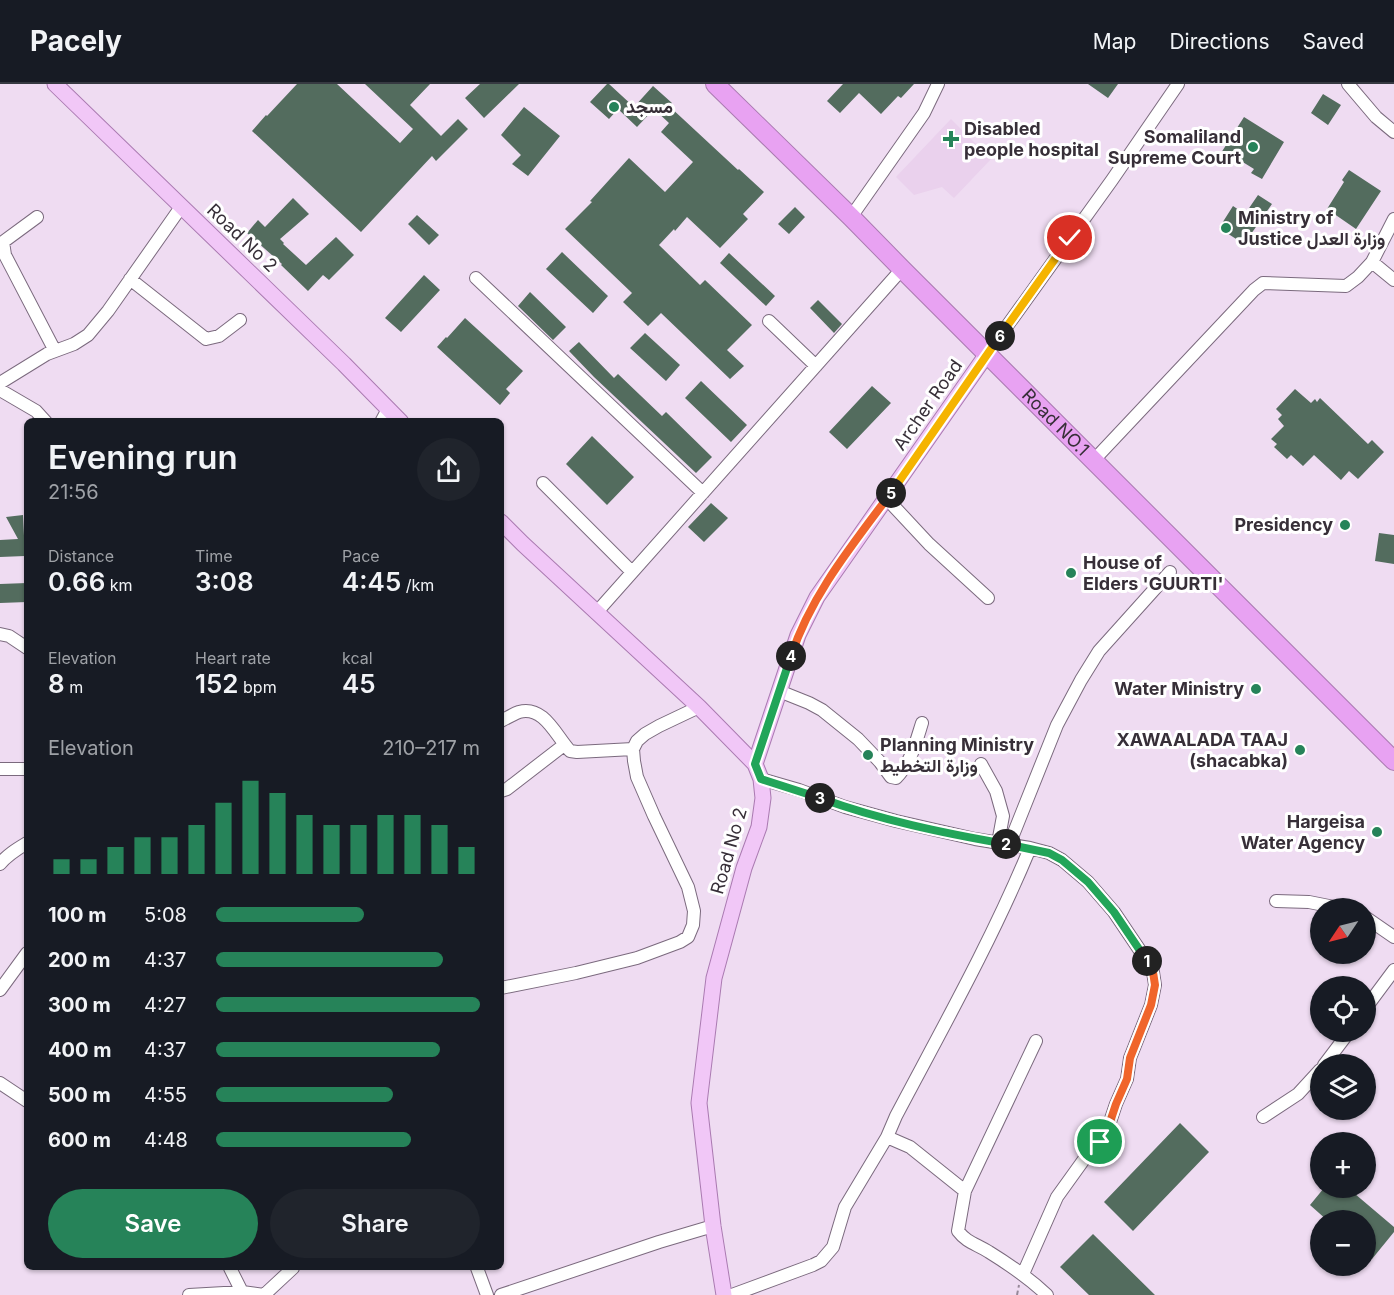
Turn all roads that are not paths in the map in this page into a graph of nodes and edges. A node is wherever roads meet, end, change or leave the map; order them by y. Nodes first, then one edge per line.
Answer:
1 (55, 84) edge
2 (715, 84) edge
3 (938, 84) edge
4 (1178, 84) edge
5 (1348, 84) edge
6 (1394, 132) edge
7 (181, 207) junction
8 (37, 216) dead end
9 (851, 217) junction
10 (1394, 219) edge
11 (1372, 262) junction
12 (902, 269) junction
13 (476, 278) dead end
14 (130, 279) junction
15 (1394, 280) edge
16 (240, 320) dead end
17 (769, 321) dead end
18 (55, 351) junction
19 (987, 354) junction
20 (816, 366) junction
21 (0, 383) edge
22 (0, 390) edge
23 (385, 415) edge
24 (42, 418) edge
25 (1093, 461) junction
26 (543, 483) dead end
27 (703, 493) junction
28 (887, 499) junction
29 (504, 525) edge
30 (632, 572) junction
31 (1170, 572) dead end
32 (988, 598) dead end
33 (596, 613) junction
34 (0, 634) edge
35 (24, 646) edge
36 (779, 691) junction
37 (699, 707) junction
38 (504, 720) edge
39 (922, 723) dead end
40 (564, 745) junction
41 (633, 749) junction
42 (1394, 761) edge
43 (981, 764) dead end
44 (0, 769) edge
45 (24, 769) edge
46 (758, 772) junction
47 (504, 790) edge
48 (1003, 844) junction
49 (24, 845) edge
50 (1030, 848) junction
51 (0, 864) edge
52 (1276, 901) dead end
53 (1310, 902) edge
54 (1376, 925) edge
55 (1394, 937) edge
56 (24, 957) edge
57 (1394, 970) edge
58 (504, 987) edge
59 (0, 990) edge
60 (1376, 994) edge
61 (1036, 1041) dead end
62 (1341, 1042) edge
63 (1332, 1054) edge
64 (1310, 1081) edge
65 (0, 1083) edge
66 (24, 1099) edge
67 (1263, 1117) dead end
68 (887, 1137) junction
69 (965, 1191) junction
70 (713, 1226) junction
71 (231, 1270) edge
72 (291, 1270) edge
73 (478, 1270) edge
74 (1023, 1274) junction
75 (242, 1292) junction
76 (189, 1295) edge
77 (264, 1295) edge
78 (487, 1295) edge
79 (501, 1295) edge
80 (724, 1295) edge
81 (732, 1295) edge
82 (1047, 1295) edge

1 - 7 main road, Road No 2
2 - 9 highway, Road NO.1
3 - 9 street
4 - 19 street
5 - 6 street
7 - 14 street
7 - 23 main road, Road No 2
8 - 18 street
9 - 12 highway, Road NO.1
10 - 11 street
11 - 15 street
11 - 25 street
12 - 19 highway, Road NO.1
12 - 20 street
13 - 27 street
14 - 16 street
14 - 18 street
17 - 20 street
18 - 21 street
19 - 25 highway, Road NO.1
19 - 28 main road, Archer Road
20 - 27 street
22 - 24 street
25 - 42 highway, Road NO.1
26 - 30 street
27 - 30 street
28 - 32 street
28 - 36 main road, Archer Road
29 - 33 main road
30 - 33 street
31 - 48 street
33 - 37 main road
34 - 35 street
36 - 39 street
36 - 46 main road, Archer Road
37 - 41 street
37 - 46 main road
38 - 40 street
40 - 41 street
40 - 47 street
41 - 58 street
43 - 48 street
44 - 45 street
46 - 48 street
46 - 70 main road, Road No 2
48 - 50 street
49 - 51 street
50 - 68 street
50 - 74 street
52 - 53 street
54 - 55 street
56 - 59 street
57 - 60 street
61 - 69 street
62 - 63 street
64 - 67 street
65 - 66 street
68 - 69 street
68 - 81 street
69 - 74 street
70 - 79 street
70 - 80 main road, Road No 2
71 - 75 street
72 - 77 street
73 - 78 street
74 - 82 street
75 - 76 street
75 - 77 street

